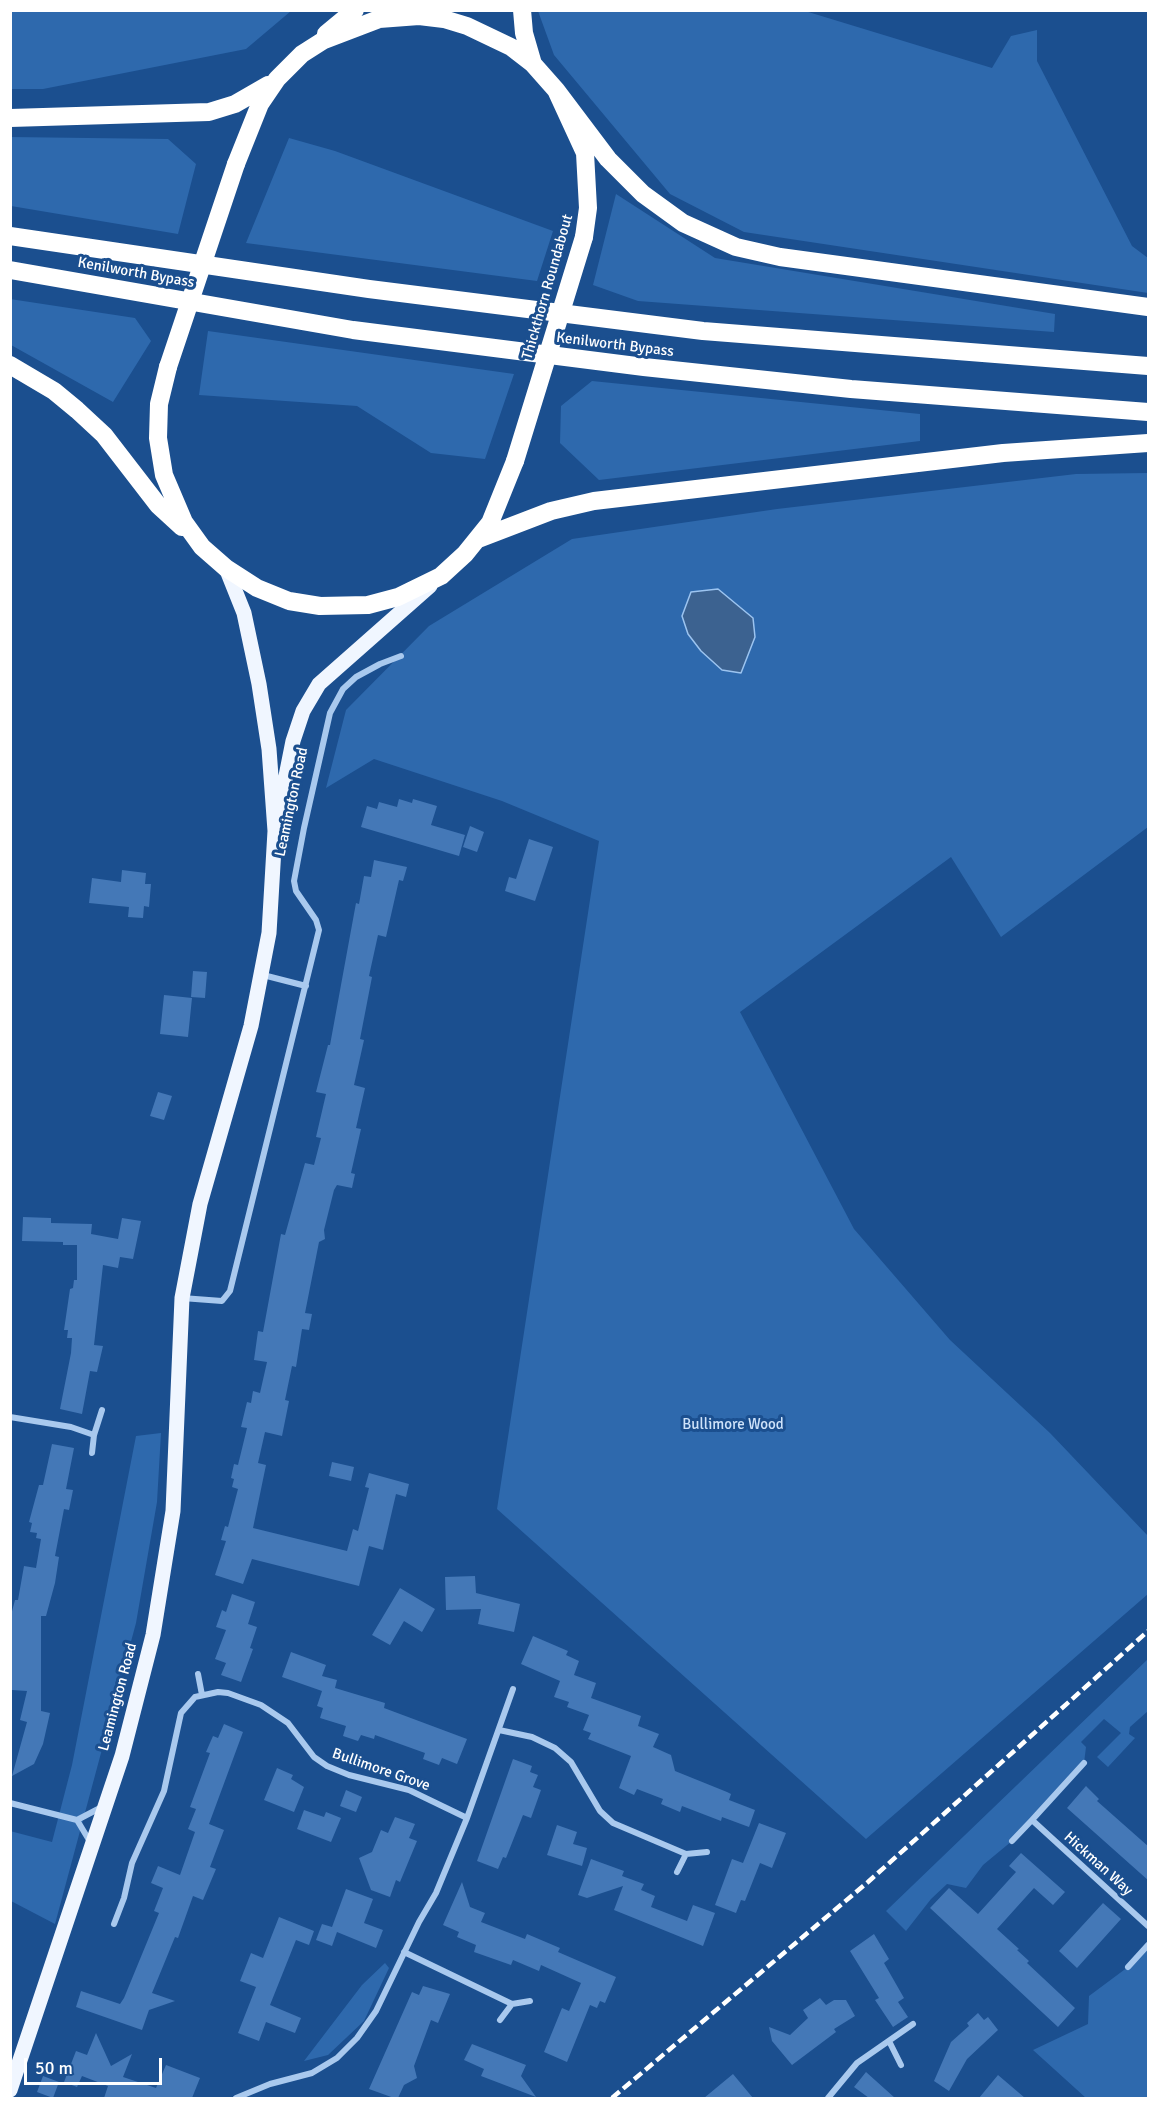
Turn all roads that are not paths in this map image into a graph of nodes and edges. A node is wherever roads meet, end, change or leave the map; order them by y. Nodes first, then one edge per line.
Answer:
1 (355, 10) edge
2 (522, 10) edge
3 (302, 54) junction
4 (533, 64) junction
5 (277, 80) junction
6 (556, 90) junction
7 (10, 118) edge
8 (10, 236) edge
9 (10, 270) edge
10 (1149, 307) edge
11 (10, 365) edge
12 (1149, 366) edge
13 (1149, 412) edge
14 (1149, 443) edge
15 (192, 536) junction
16 (478, 539) junction
17 (226, 568) junction
18 (441, 576) junction
19 (401, 656) dead end
20 (275, 831) junction
21 (261, 974) junction
22 (306, 986) junction
23 (182, 1298) junction
24 (102, 1410) dead end
25 (10, 1417) edge
26 (94, 1434) junction
27 (92, 1453) dead end
28 (198, 1674) dead end
29 (513, 1689) dead end
30 (202, 1695) junction
31 (499, 1730) junction
32 (1084, 1763) dead end
33 (107, 1802) junction
34 (10, 1803) edge
35 (467, 1818) junction
36 (77, 1820) junction
37 (1032, 1820) junction
38 (1012, 1841) dead end
39 (91, 1851) junction
40 (707, 1852) dead end
41 (686, 1854) junction
42 (676, 1872) dead end
43 (114, 1924) dead end
44 (1149, 1926) edge
45 (1149, 1945) edge
46 (404, 1952) junction
47 (1128, 1967) dead end
48 (530, 2001) dead end
49 (512, 2004) junction
50 (500, 2020) dead end
51 (914, 2024) dead end
52 (889, 2041) junction
53 (901, 2066) dead end
54 (10, 2090) edge
55 (236, 2098) edge
56 (828, 2098) edge

1 - 3 highway
2 - 4 highway
3 - 4 highway, Thickthorn Roundabout
3 - 5 highway, Thickthorn Roundabout
4 - 6 highway, Thickthorn Roundabout
5 - 7 highway
5 - 15 highway, Thickthorn Roundabout, bridge
6 - 10 highway
6 - 16 highway, Thickthorn Roundabout, bridge
8 - 12 highway, Kenilworth Bypass
9 - 13 highway, Kenilworth Bypass
11 - 15 highway
14 - 16 highway
15 - 17 highway, Thickthorn Roundabout
16 - 18 highway, Thickthorn Roundabout
17 - 18 highway, Thickthorn Roundabout
17 - 20 main road, Leamington Road
18 - 20 main road, Leamington Road
19 - 22 street, Leamington Road
20 - 21 main road, Leamington Road
21 - 22 street
21 - 23 main road, Leamington Road
22 - 23 street, Leamington Road
23 - 33 main road, Leamington Road
24 - 26 street
25 - 26 street
26 - 27 street
28 - 30 street
29 - 31 street
30 - 35 street, Bullimore Grove
30 - 43 street
31 - 35 street
31 - 41 street
32 - 37 street
33 - 36 street
33 - 39 main road, Leamington Road
34 - 36 street
35 - 46 street
36 - 39 street
37 - 38 street
37 - 44 street, Hickman Way
39 - 54 main road, Leamington Road
40 - 41 street
41 - 42 street
45 - 47 street
46 - 49 street
46 - 55 street
48 - 49 street
49 - 50 street
51 - 52 street
52 - 53 street
52 - 56 street

